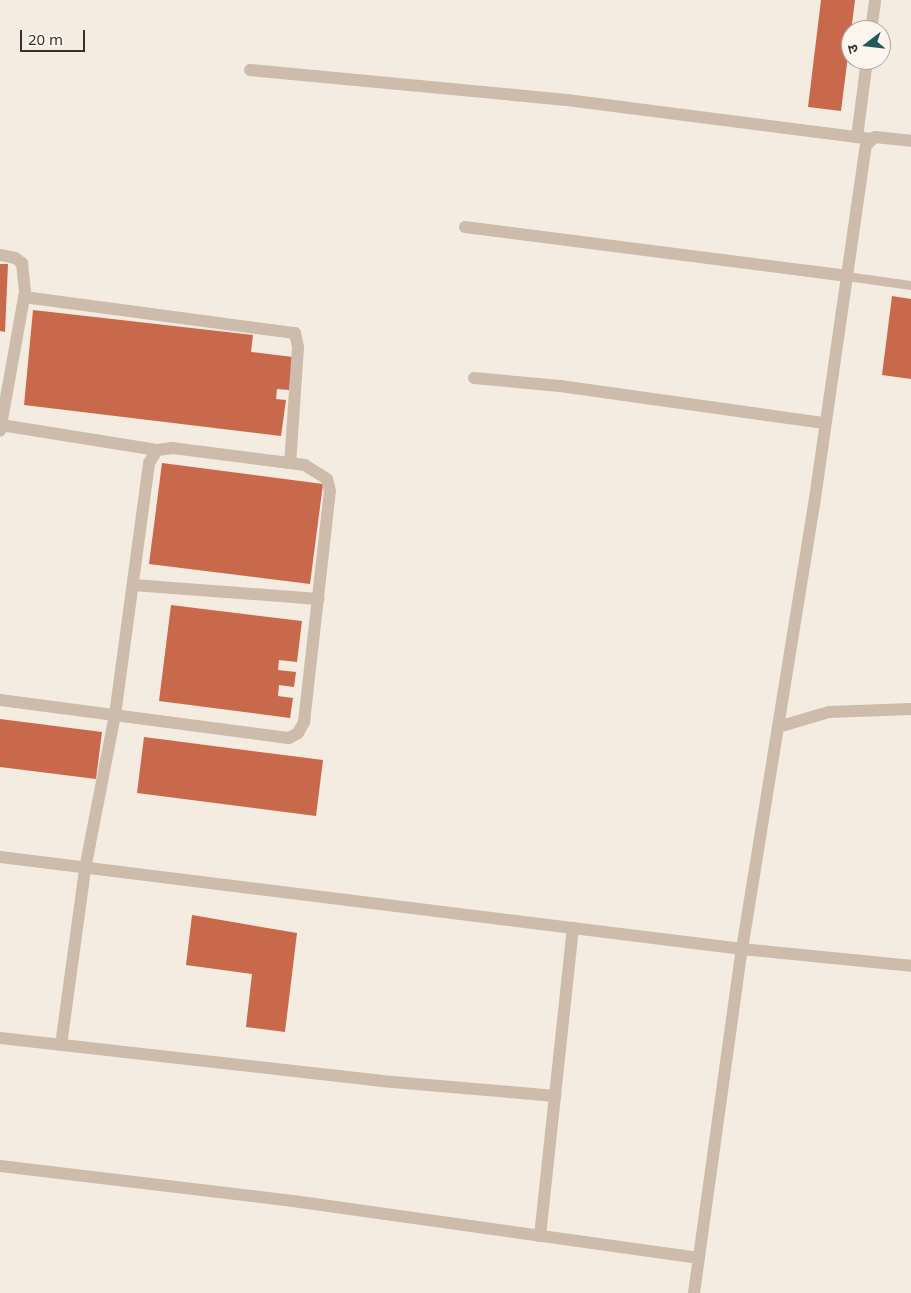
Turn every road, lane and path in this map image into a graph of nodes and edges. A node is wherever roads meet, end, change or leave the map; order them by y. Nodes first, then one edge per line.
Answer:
1 (875, 0) edge
2 (872, 20) edge
3 (250, 70) dead end
4 (866, 70) edge
5 (857, 137) junction
6 (871, 139) junction
7 (911, 141) edge
8 (465, 227) dead end
9 (0, 255) edge
10 (846, 276) junction
11 (911, 285) edge
12 (24, 297) junction
13 (6, 359) edge
14 (474, 378) dead end
15 (824, 423) junction
16 (1, 428) edge
17 (157, 450) junction
18 (290, 463) junction
19 (133, 585) junction
20 (318, 599) junction
21 (0, 700) edge
22 (911, 709) edge
23 (115, 715) junction
24 (778, 727) junction
25 (0, 858) edge
26 (85, 869) junction
27 (573, 928) junction
28 (742, 949) junction
29 (911, 966) edge
30 (0, 1038) edge
31 (61, 1045) junction
32 (555, 1096) junction
33 (0, 1166) edge
34 (540, 1236) junction
35 (699, 1258) junction
36 (694, 1293) edge

1 - 2 street
3 - 5 street
4 - 5 street
5 - 6 street
6 - 7 street
6 - 10 street
8 - 10 street
9 - 12 street
10 - 11 lane
10 - 15 street
12 - 13 street
12 - 18 street
13 - 16 street
14 - 15 street
15 - 24 street
16 - 17 street
17 - 18 street
17 - 19 street
18 - 20 street
19 - 20 street
19 - 23 street
20 - 23 street
21 - 23 street
22 - 24 street
23 - 26 street
24 - 28 street
25 - 26 street
26 - 27 street
26 - 31 street
27 - 28 street
27 - 32 street
28 - 29 street
28 - 35 street
30 - 31 street
31 - 32 street
32 - 34 street
33 - 34 street
34 - 35 street
35 - 36 street

